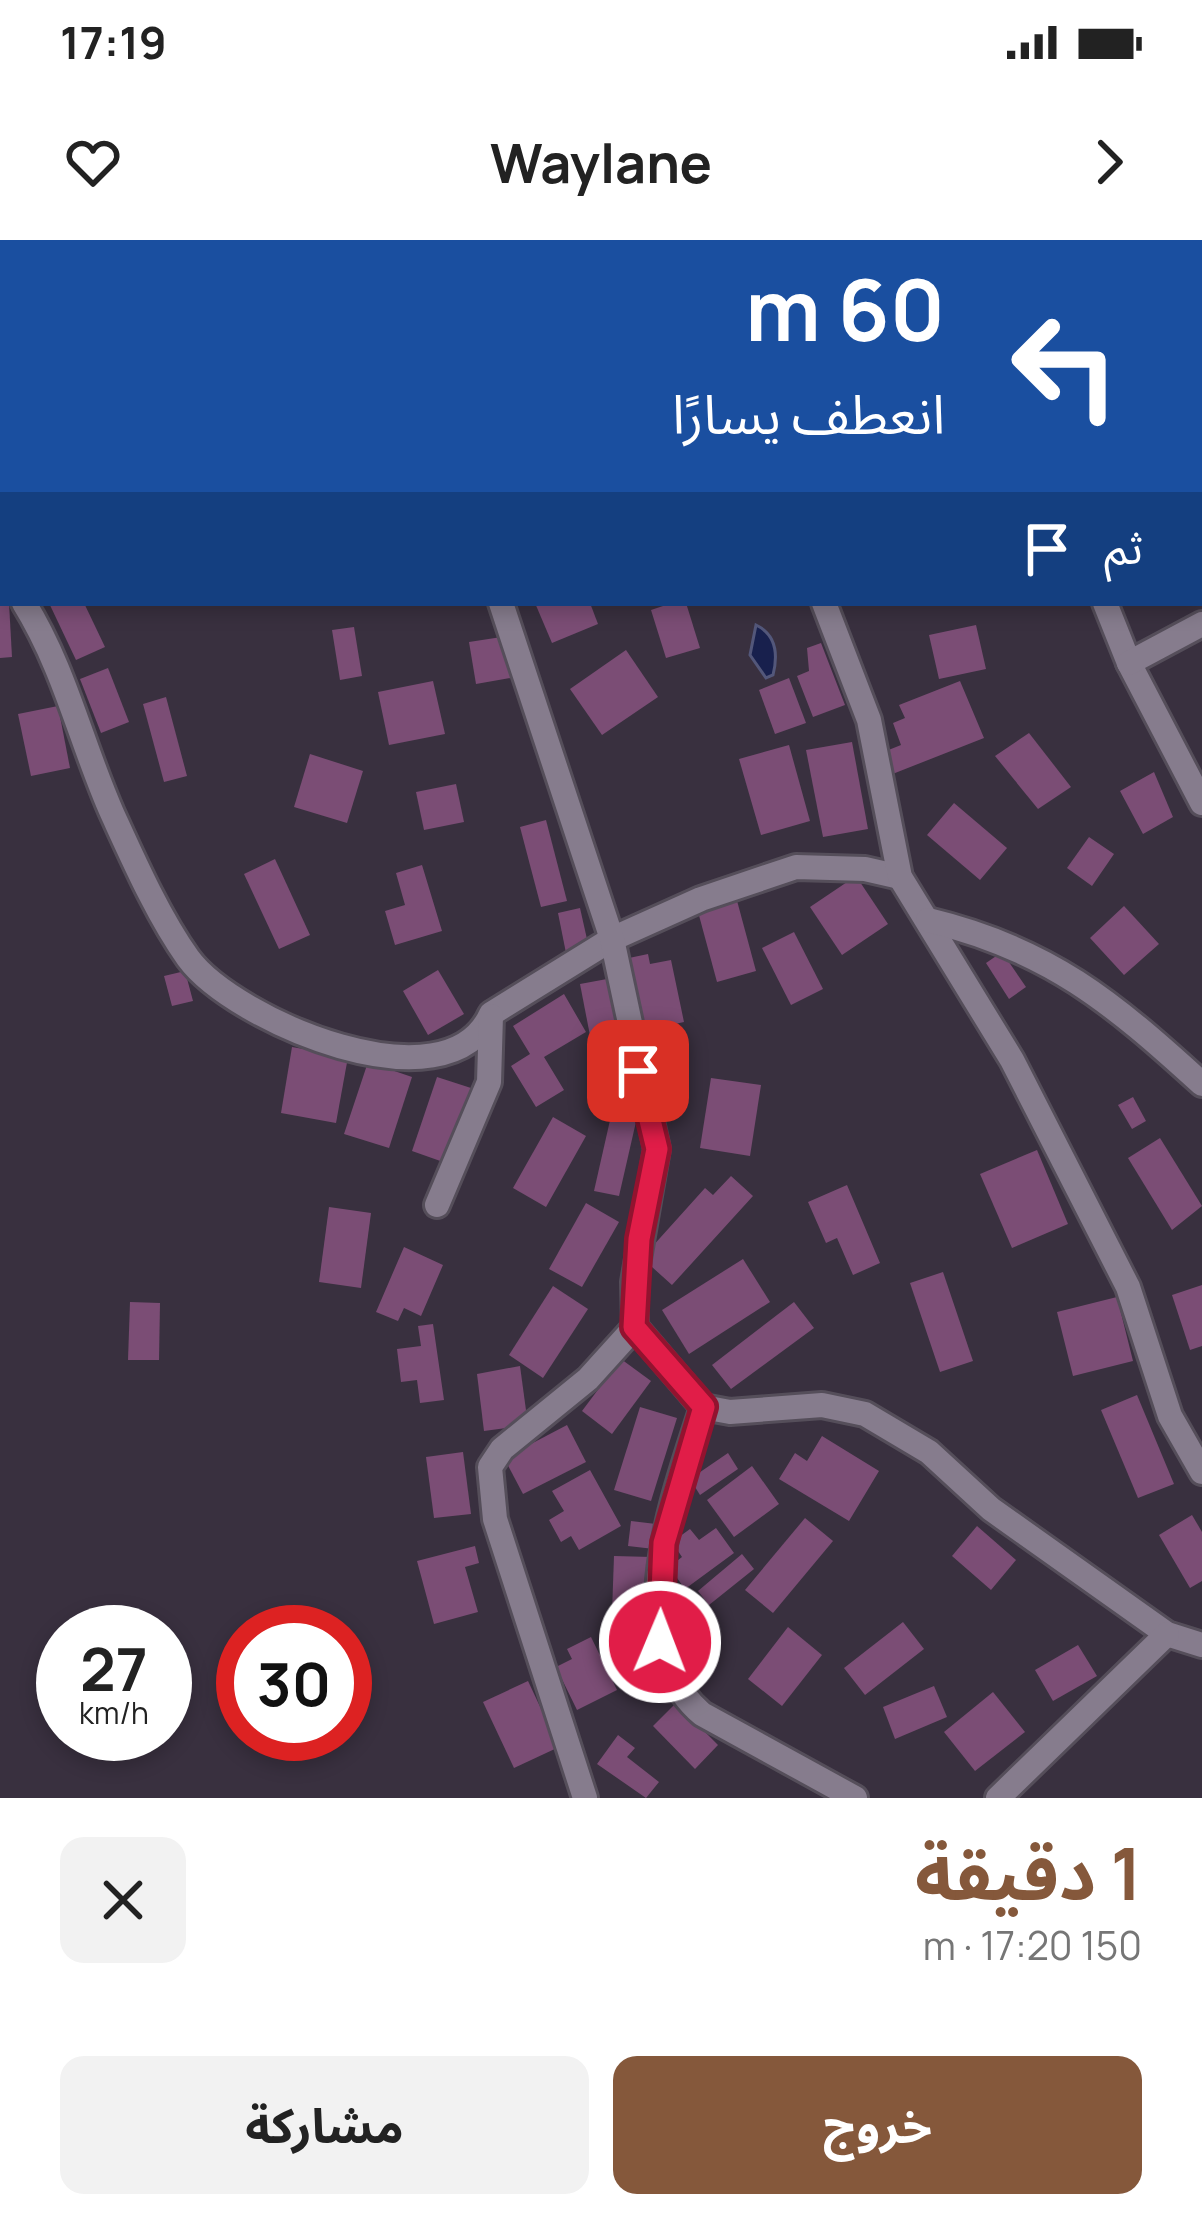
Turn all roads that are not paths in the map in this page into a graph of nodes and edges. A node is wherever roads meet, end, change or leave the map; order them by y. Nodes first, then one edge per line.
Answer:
1 (26, 606) edge
2 (502, 606) edge
3 (825, 606) edge
4 (1106, 606) edge
5 (1202, 624) edge
6 (1129, 663) junction
7 (1202, 803) edge
8 (900, 877) junction
9 (928, 920) junction
10 (612, 939) junction
11 (491, 1014) junction
12 (1202, 1084) edge
13 (437, 1205) dead end
14 (634, 1327) junction
15 (704, 1407) junction
16 (1202, 1472) edge
17 (1167, 1634) junction
18 (1202, 1645) edge
19 (585, 1798) edge
20 (855, 1798) edge
21 (998, 1798) edge

1 - 11 street
2 - 10 street
3 - 8 street
4 - 6 street
5 - 6 street
6 - 7 street
8 - 9 street
8 - 10 street
9 - 12 street
9 - 16 street
10 - 11 street
10 - 14 street
11 - 13 street
14 - 15 street
14 - 19 street
15 - 17 street
15 - 20 street
17 - 18 street
17 - 21 street

